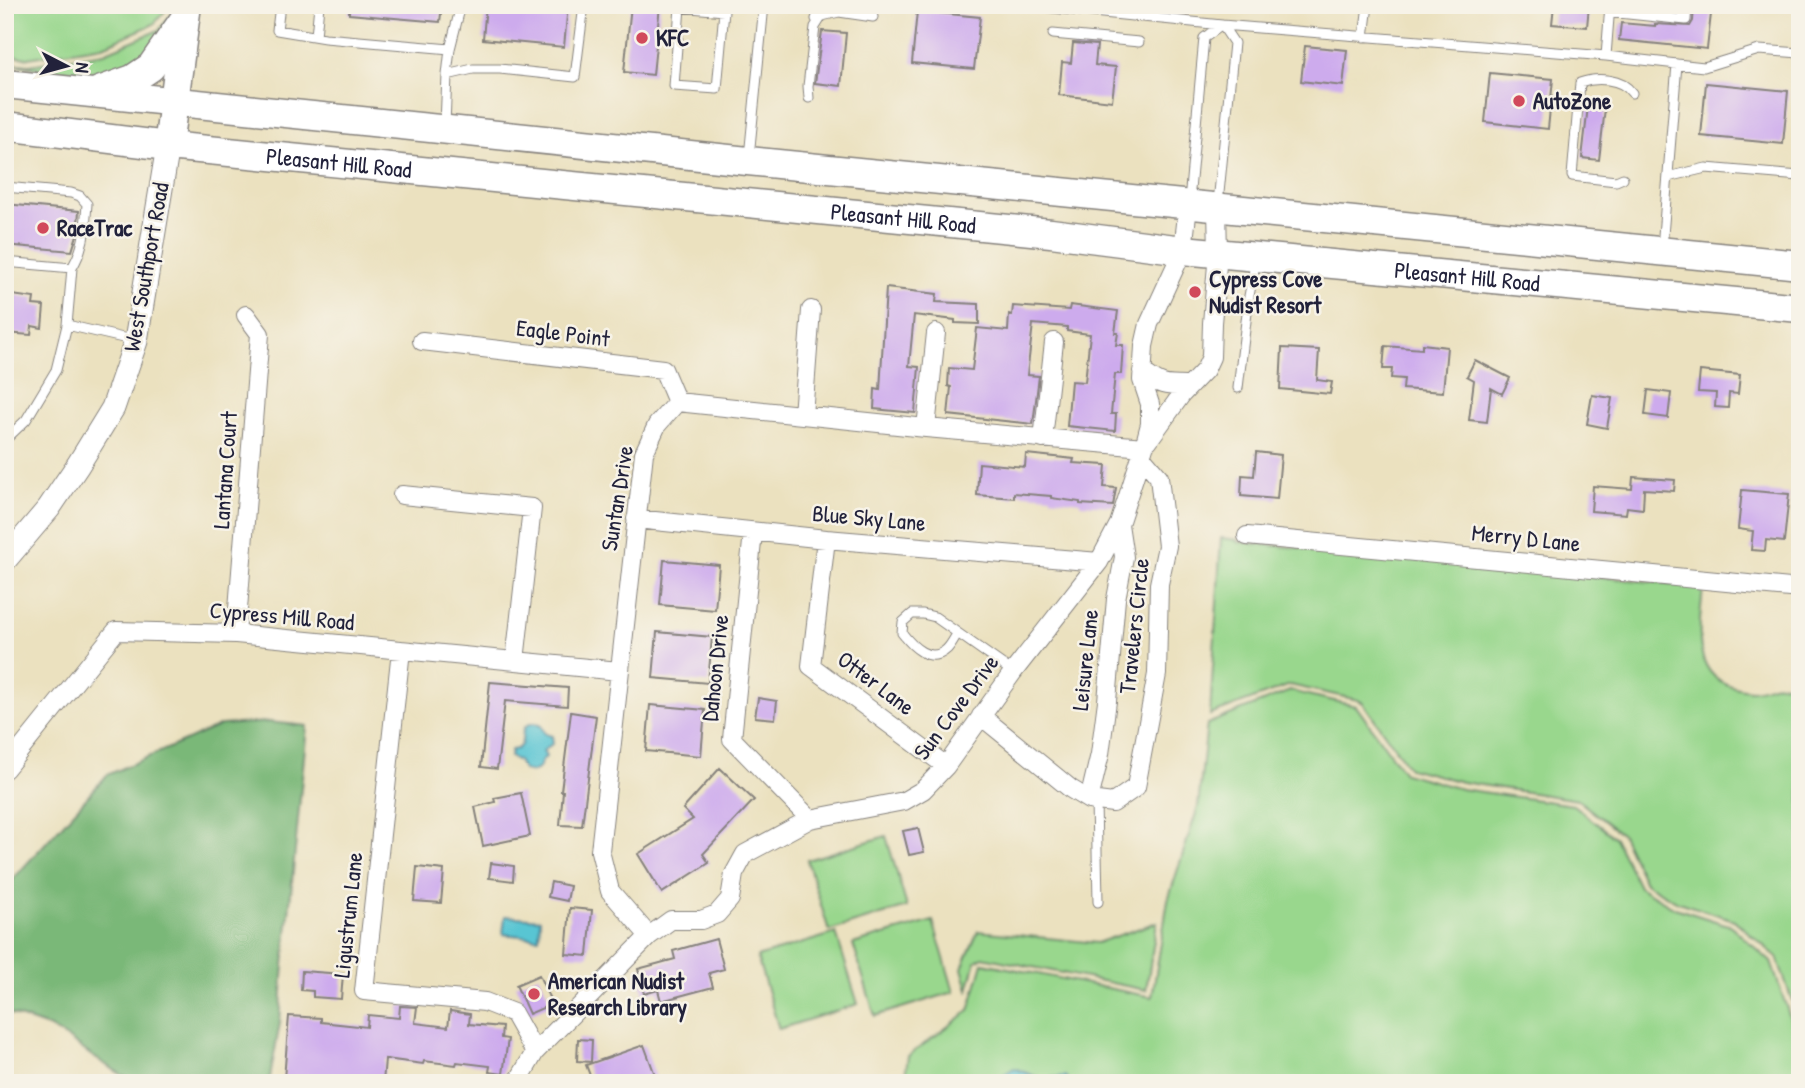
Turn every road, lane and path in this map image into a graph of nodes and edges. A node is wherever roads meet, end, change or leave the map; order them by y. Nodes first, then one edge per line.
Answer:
1 (280, 5) edge
2 (319, 5) edge
3 (461, 5) edge
4 (584, 5) edge
5 (764, 5) edge
6 (828, 5) edge
7 (843, 5) edge
8 (1023, 5) edge
9 (1367, 5) edge
10 (1687, 5) edge
11 (703, 7) edge
12 (1610, 8) edge
13 (186, 12) edge
14 (1222, 25) junction
15 (815, 27) junction
16 (1053, 34) dead end
17 (316, 36) junction
18 (1364, 37) junction
19 (1139, 42) dead end
20 (450, 49) junction
21 (1800, 53) edge
22 (1606, 56) junction
23 (1677, 64) junction
24 (447, 75) junction
25 (5, 84) edge
26 (93, 93) junction
27 (1632, 93) dead end
28 (809, 99) dead end
29 (174, 101) junction
30 (5, 126) edge
31 (445, 131) junction
32 (168, 146) junction
33 (748, 162) junction
34 (1800, 176) edge
35 (1668, 177) junction
36 (1623, 178) dead end
37 (5, 187) edge
38 (1188, 206) junction
39 (1217, 208) junction
40 (1183, 250) junction
41 (1662, 252) junction
42 (1218, 253) junction
43 (1256, 257) junction
44 (5, 262) edge
45 (1800, 265) edge
46 (72, 268) junction
47 (1800, 308) edge
48 (811, 310) dead end
49 (246, 314) dead end
50 (67, 325) junction
51 (936, 333) dead end
52 (136, 341) junction
53 (422, 341) dead end
54 (1054, 342) dead end
55 (1142, 371) junction
56 (1189, 386) junction
57 (1238, 388) dead end
58 (677, 402) junction
59 (803, 415) junction
60 (926, 428) junction
61 (1043, 439) junction
62 (5, 440) edge
63 (1142, 451) junction
64 (402, 495) dead end
65 (636, 519) junction
66 (1119, 524) junction
67 (753, 532) junction
68 (1247, 536) dead end
69 (826, 539) junction
70 (7, 555) edge
71 (1099, 562) junction
72 (1800, 589) edge
73 (236, 634) junction
74 (957, 634) junction
75 (401, 650) junction
76 (515, 661) junction
77 (619, 671) junction
78 (1013, 672) junction
79 (981, 716) junction
80 (946, 766) junction
81 (5, 769) edge
82 (1092, 800) junction
83 (810, 819) junction
84 (1098, 902) dead end
85 (649, 936) junction
86 (535, 1052) junction
87 (517, 1083) edge

1 - 17 lane
2 - 17 lane
3 - 20 lane
4 - 24 lane
5 - 33 lane
6 - 15 lane
7 - 15 lane
8 - 14 lane
9 - 18 lane
10 - 12 lane
11 - 11 lane
12 - 22 lane
13 - 26 main road
13 - 29 main road
14 - 18 lane
14 - 38 lane
14 - 39 lane
15 - 28 lane
16 - 19 lane
17 - 20 lane
18 - 22 lane
20 - 24 lane
21 - 23 lane
22 - 23 lane
23 - 35 lane
24 - 31 lane
25 - 26 main road, Pleasant Hill Road
26 - 29 main road, Pleasant Hill Road
27 - 36 lane
29 - 31 main road, Pleasant Hill Road
29 - 32 main road
30 - 32 main road, Pleasant Hill Road
31 - 33 main road, Pleasant Hill Road
32 - 40 main road, Pleasant Hill Road
32 - 52 street, West Southport Road
33 - 38 main road, Pleasant Hill Road
34 - 35 lane
35 - 41 lane
37 - 46 lane
38 - 39 main road, Pleasant Hill Road
38 - 40 street, Sun Cove Drive
39 - 41 main road, Pleasant Hill Road
39 - 42 street, Sun Cove Drive
40 - 42 main road, Pleasant Hill Road
40 - 55 street, Sun Cove Drive
41 - 45 main road, Pleasant Hill Road
42 - 43 main road, Pleasant Hill Road
42 - 56 street, Sun Cove Drive
43 - 47 main road, Pleasant Hill Road
43 - 57 lane
44 - 46 lane
46 - 50 lane
48 - 59 street
49 - 73 street, Lantana Court
50 - 52 lane
50 - 62 lane
51 - 60 street
52 - 70 street, West Southport Road
53 - 58 street, Eagle Point
54 - 61 street
55 - 56 street
55 - 63 street, Sun Cove Drive
56 - 63 street, Sun Cove Drive
58 - 59 street
58 - 65 street, Suntan Drive
59 - 60 street
60 - 61 street
61 - 63 street
63 - 66 street, Sun Cove Drive
63 - 82 street, Travelers Circle
64 - 76 street
65 - 67 street, Blue Sky Lane
65 - 77 street, Suntan Drive
66 - 71 street, Sun Cove Drive
66 - 82 street, Leisure Lane
67 - 69 street, Blue Sky Lane
67 - 83 street, Dahoon Drive
68 - 72 street, Merry D Lane
69 - 71 street, Blue Sky Lane
69 - 80 street, Otter Lane
71 - 78 street, Sun Cove Drive
73 - 75 street, Cypress Mill Road
73 - 81 street, Cypress Mill Road
74 - 74 lane
74 - 78 lane
75 - 76 street, Cypress Mill Road
75 - 86 street, Ligustrum Lane
76 - 77 street, Cypress Mill Road
77 - 85 street, Suntan Drive
78 - 79 street, Sun Cove Drive
79 - 80 street, Sun Cove Drive
79 - 82 street
80 - 83 street, Sun Cove Drive
82 - 84 lane
83 - 85 street, Sun Cove Drive
85 - 86 street, Sun Cove Drive
86 - 87 street, Sun Cove Drive

